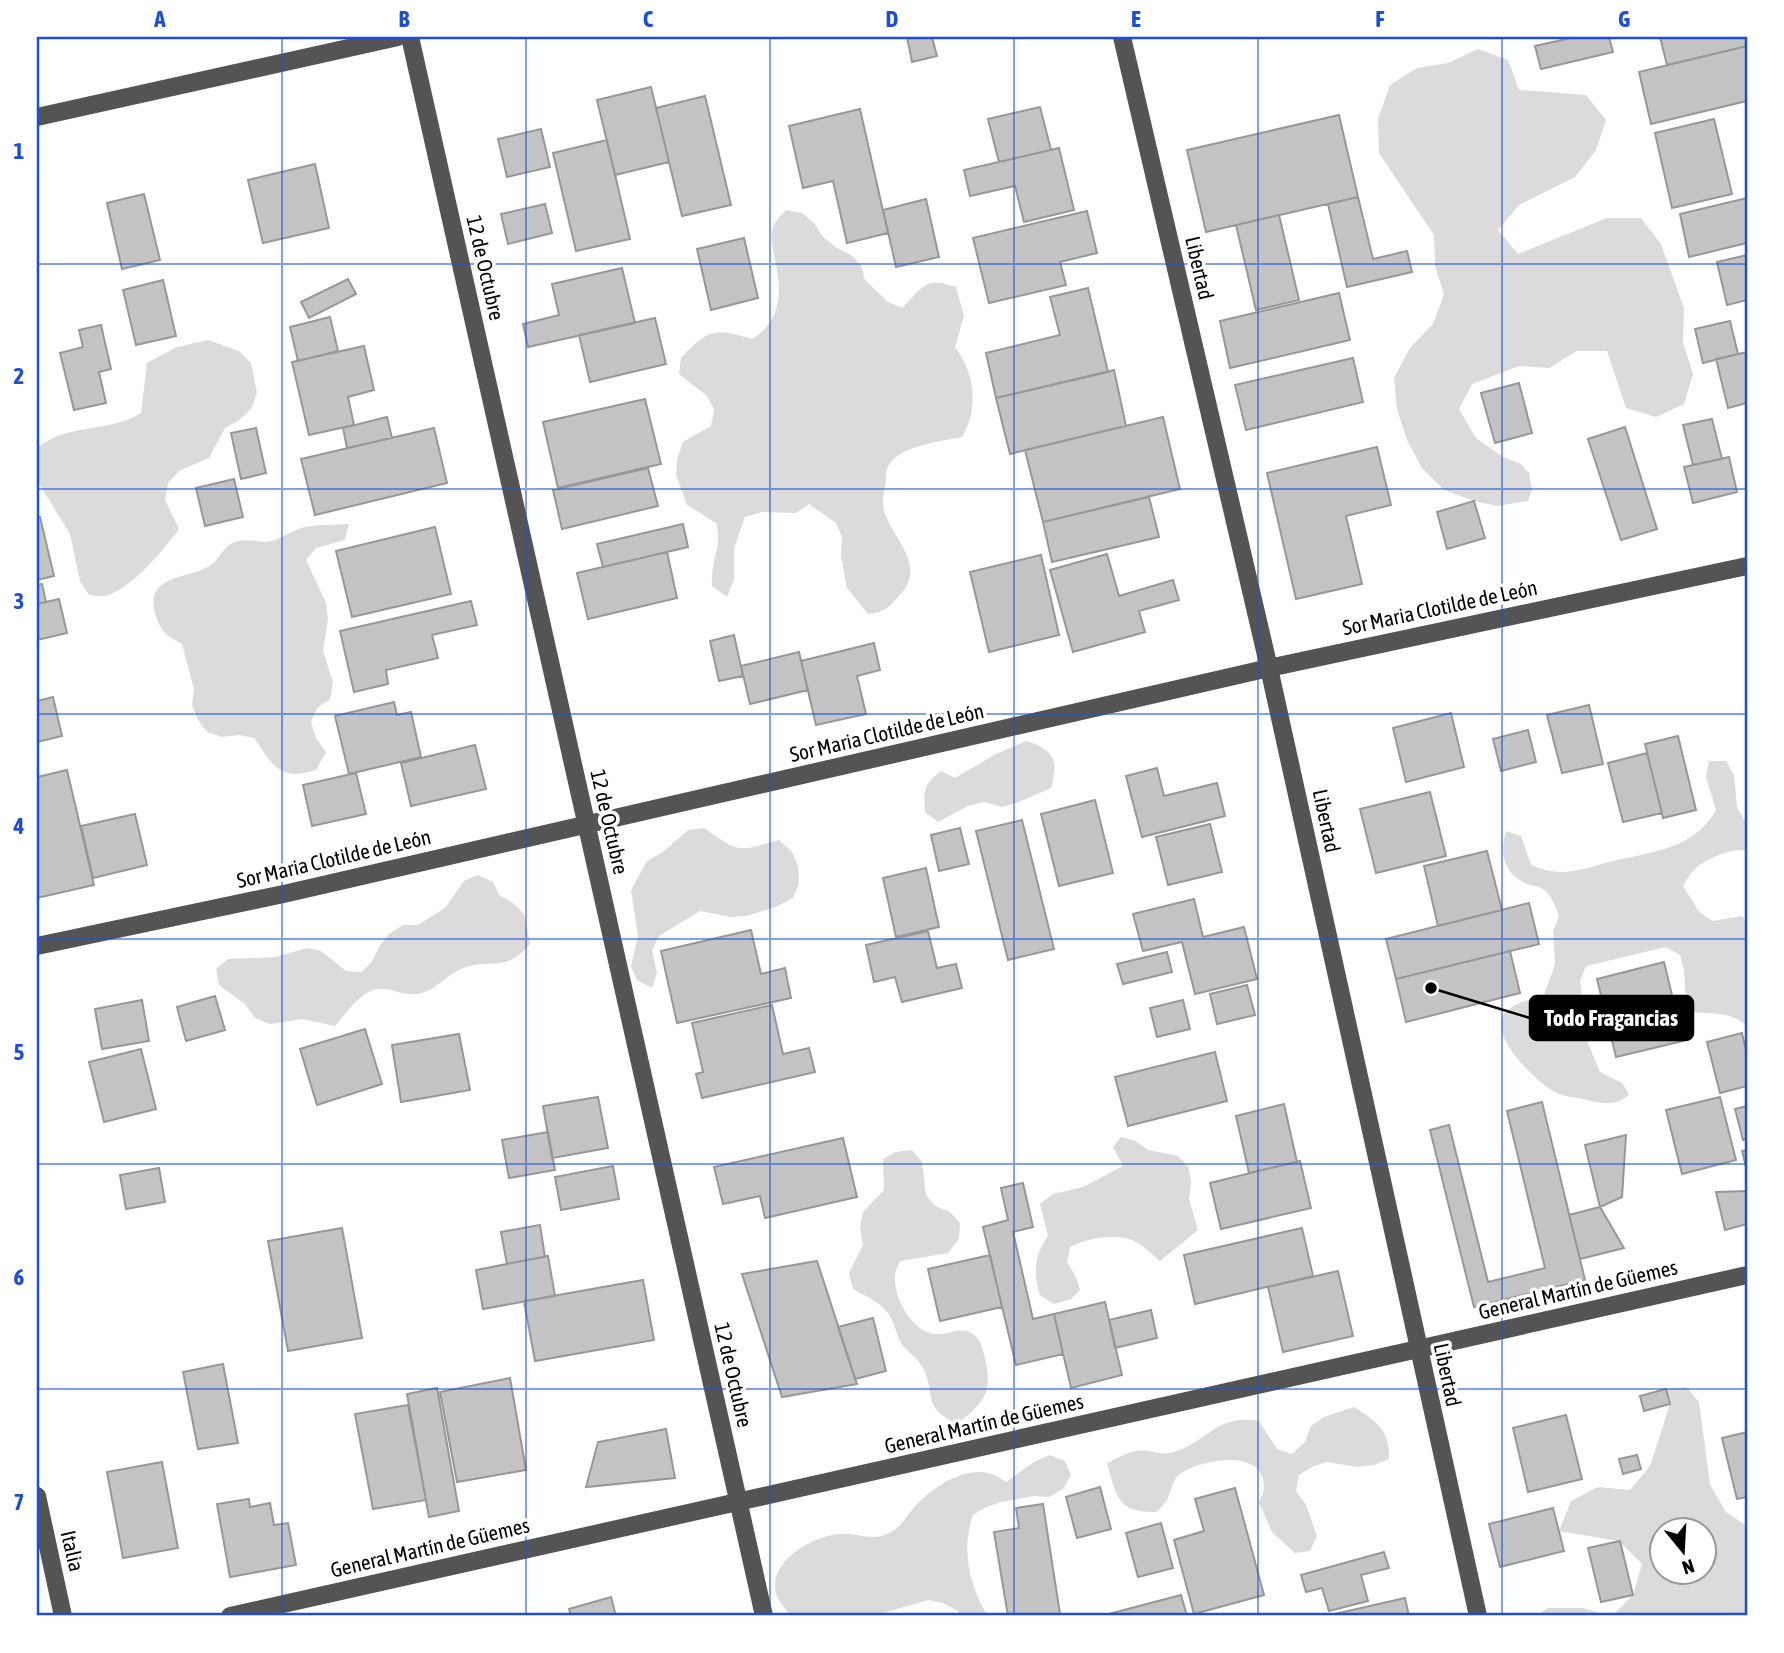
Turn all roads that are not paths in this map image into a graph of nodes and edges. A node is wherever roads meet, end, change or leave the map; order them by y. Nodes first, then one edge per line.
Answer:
1 (398, 37) edge
2 (410, 37) edge
3 (1122, 37) edge
4 (37, 117) edge
5 (1747, 566) edge
6 (1269, 668) junction
7 (587, 825) junction
8 (37, 946) edge
9 (1747, 1275) edge
10 (1419, 1349) junction
11 (37, 1496) edge
12 (738, 1502) junction
13 (64, 1616) edge
14 (230, 1616) edge
15 (764, 1616) edge
16 (1478, 1616) edge

1 - 4 street
2 - 7 street, 12 de Octubre
3 - 6 street, Libertad
5 - 6 street, Sor Maria Clotilde de León
6 - 7 street, Sor Maria Clotilde de León
6 - 10 street, Libertad
7 - 8 street, Sor Maria Clotilde de León
7 - 12 street, 12 de Octubre
9 - 10 street, General Martín de Güemes
10 - 12 street, General Martín de Güemes
10 - 16 street, Libertad
11 - 13 street, Italia
12 - 14 street, General Martín de Güemes
12 - 15 street, 12 de Octubre

